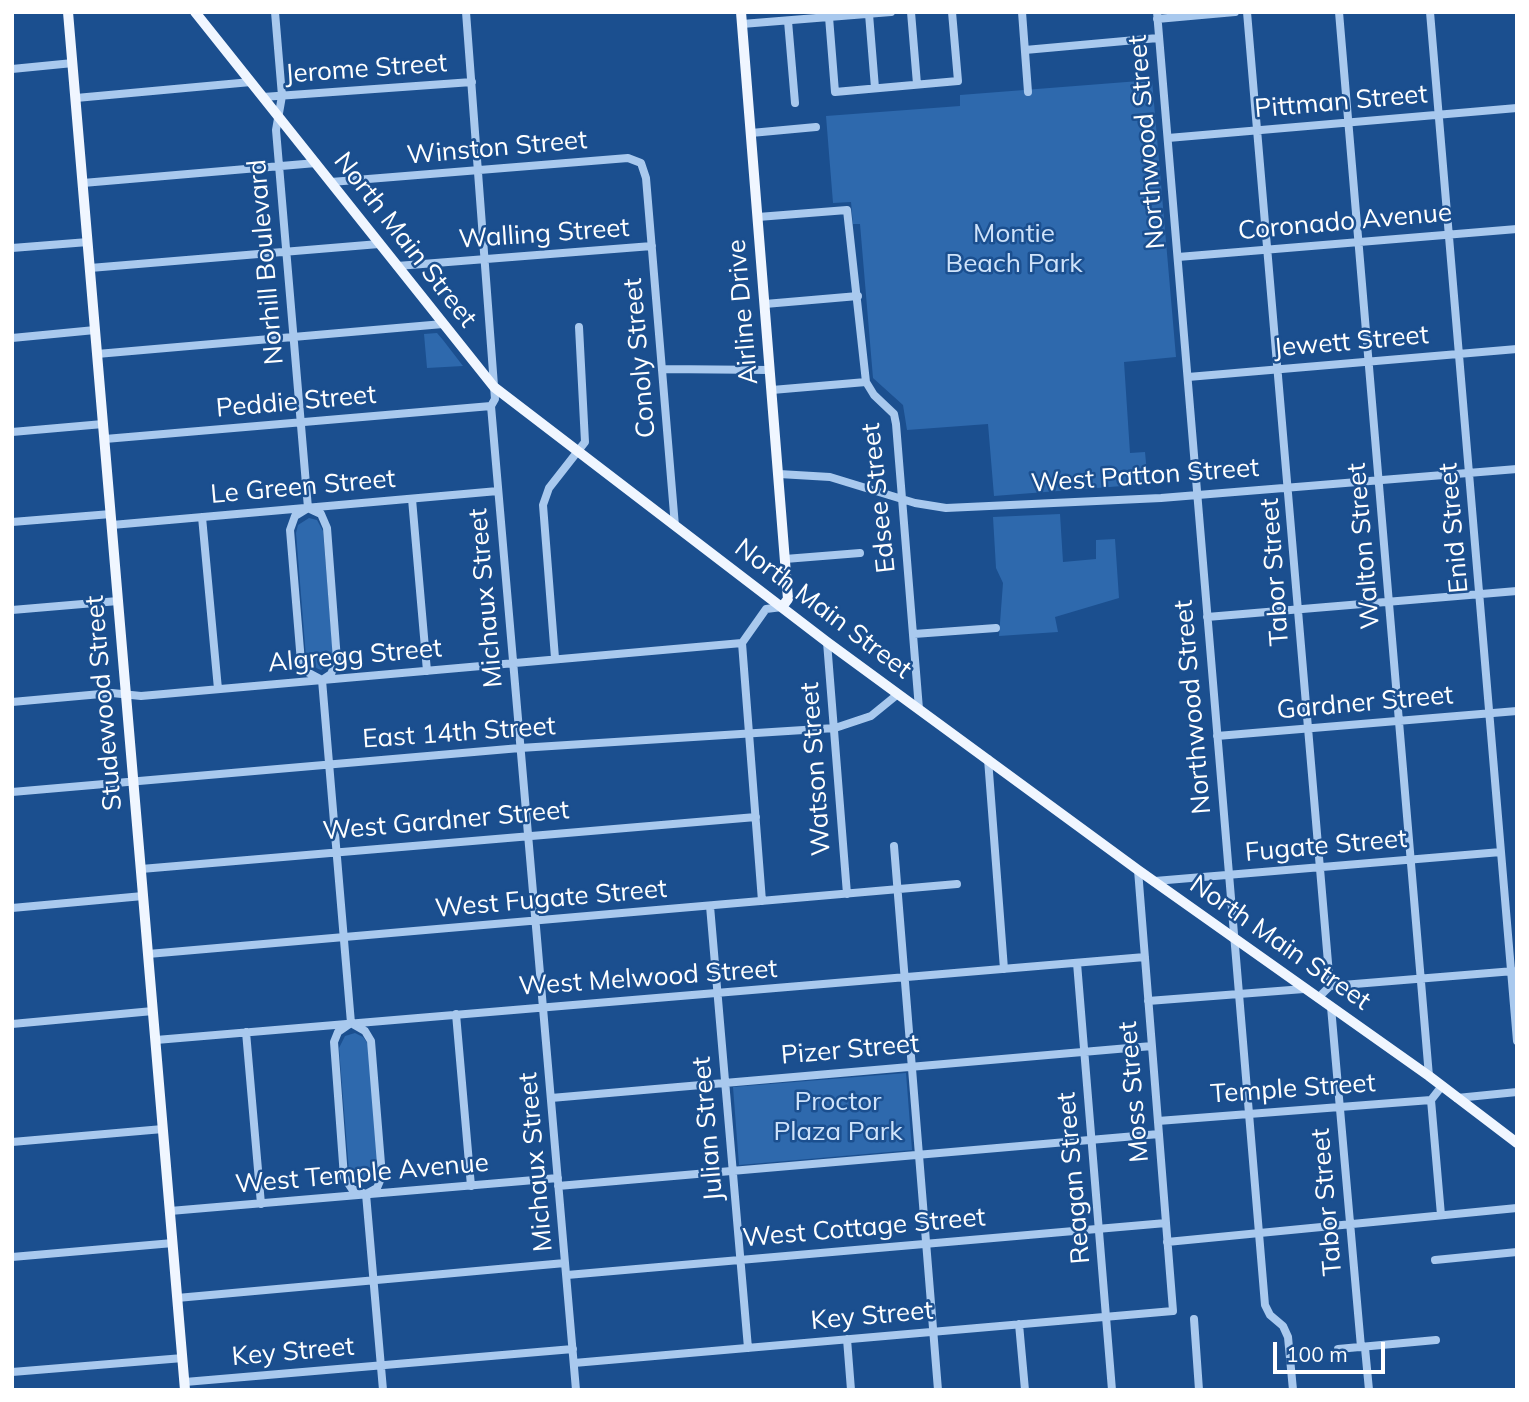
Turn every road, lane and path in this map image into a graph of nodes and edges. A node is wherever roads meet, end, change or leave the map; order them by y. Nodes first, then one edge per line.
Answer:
1 (69, 12) edge
2 (209, 12) edge
3 (275, 12) edge
4 (466, 12) edge
5 (741, 12) edge
6 (891, 12) edge
7 (911, 12) edge
8 (952, 12) edge
9 (1022, 12) edge
10 (1235, 12) edge
11 (1247, 12) edge
12 (1339, 12) edge
13 (1430, 12) edge
14 (196, 13) edge
15 (869, 14) junction
16 (1157, 15) edge
17 (829, 17) junction
18 (788, 21) junction
19 (742, 24) junction
20 (1158, 38) junction
21 (1025, 50) junction
22 (73, 63) junction
23 (12, 69) edge
24 (251, 82) junction
25 (472, 82) junction
26 (917, 84) junction
27 (876, 88) junction
28 (1028, 92) dead end
29 (282, 96) junction
30 (263, 97) junction
31 (76, 98) junction
32 (795, 103) dead end
33 (1517, 108) edge
34 (1439, 115) junction
35 (278, 116) junction
36 (1348, 122) junction
37 (817, 127) dead end
38 (1258, 130) junction
39 (751, 133) junction
40 (1168, 138) junction
41 (316, 163) junction
42 (279, 166) junction
43 (478, 170) junction
44 (331, 182) junction
45 (83, 183) junction
46 (646, 186) joint
47 (758, 217) junction
48 (1517, 229) edge
49 (1448, 234) junction
50 (88, 242) junction
51 (1359, 242) junction
52 (379, 244) junction
53 (652, 246) junction
54 (12, 248) edge
55 (1267, 250) junction
56 (286, 251) junction
57 (1178, 257) junction
58 (485, 259) junction
59 (397, 266) junction
60 (90, 268) junction
61 (858, 296) junction
62 (765, 304) junction
63 (443, 324) junction
64 (579, 327) dead end
65 (95, 330) junction
66 (293, 336) junction
67 (12, 338) edge
68 (1517, 349) edge
69 (97, 354) junction
70 (1461, 354) junction
71 (1370, 362) junction
72 (662, 369) junction
73 (1279, 369) junction
74 (770, 370) junction
75 (1188, 377) junction
76 (866, 382) junction
77 (495, 387) junction
78 (772, 390) junction
79 (491, 405) junction
80 (300, 422) junction
81 (103, 424) junction
82 (12, 432) edge
83 (104, 439) junction
84 (577, 451) junction
85 (1517, 469) edge
86 (1471, 473) junction
87 (779, 474) junction
88 (1380, 480) junction
89 (1290, 488) junction
90 (498, 491) junction
91 (1197, 495) junction
92 (412, 499) junction
93 (902, 500) junction
94 (308, 508) junction
95 (202, 517) junction
96 (111, 519) junction
97 (12, 522) edge
98 (675, 526) junction
99 (860, 553) dead end
100 (785, 559) junction
101 (1517, 591) edge
102 (1481, 594) junction
103 (118, 601) junction
104 (1391, 602) junction
105 (782, 607) junction
106 (1299, 609) junction
107 (12, 610) edge
108 (1207, 617) junction
109 (996, 628) dead end
110 (914, 634) junction
111 (827, 642) junction
112 (743, 643) junction
113 (555, 658) junction
114 (513, 662) junction
115 (428, 671) junction
116 (322, 680) junction
117 (218, 689) junction
118 (898, 694) junction
119 (127, 695) junction
120 (12, 702) edge
121 (919, 709) junction
122 (1517, 712) edge
123 (1490, 714) junction
124 (1398, 721) junction
125 (835, 728) junction
126 (1308, 729) junction
127 (749, 734) junction
128 (1217, 736) junction
129 (520, 748) junction
130 (988, 759) junction
131 (329, 764) junction
132 (134, 782) junction
133 (12, 792) edge
134 (756, 817) junction
135 (529, 835) junction
136 (894, 846) dead end
137 (337, 852) junction
138 (1501, 852) junction
139 (1411, 860) junction
140 (1319, 867) junction
141 (141, 869) junction
142 (1138, 870) junction
143 (1227, 875) junction
144 (1155, 881) junction
145 (957, 884) dead end
146 (898, 890) junction
147 (847, 894) junction
148 (143, 896) junction
149 (762, 901) junction
150 (710, 906) junction
151 (12, 908) edge
152 (536, 921) junction
153 (345, 937) junction
154 (1233, 938) junction
155 (148, 954) junction
156 (1144, 957) junction
157 (1077, 963) junction
158 (1004, 969) junction
159 (1514, 971) edge
160 (904, 978) junction
161 (1422, 979) junction
162 (1330, 986) junction
163 (1304, 989) junction
164 (717, 994) junction
165 (1238, 994) junction
166 (1318, 998) junction
167 (1148, 1002) junction
168 (543, 1007) junction
169 (1331, 1007) junction
170 (153, 1011) junction
171 (456, 1014) junction
172 (351, 1023) junction
173 (12, 1024) edge
174 (246, 1032) junction
175 (156, 1040) junction
176 (1517, 1041) edge
177 (1152, 1046) junction
178 (1084, 1052) junction
179 (912, 1066) junction
180 (1429, 1076) junction
181 (725, 1082) junction
182 (1443, 1087) junction
183 (1517, 1092) edge
184 (551, 1098) junction
185 (1457, 1098) junction
186 (1431, 1100) junction
187 (1340, 1107) junction
188 (1249, 1114) junction
189 (1158, 1121) junction
190 (163, 1129) junction
191 (1158, 1134) junction
192 (1091, 1140) junction
193 (12, 1142) edge
194 (1517, 1143) edge
195 (920, 1155) junction
196 (733, 1171) junction
197 (558, 1182) junction
198 (471, 1186) junction
199 (366, 1194) junction
200 (261, 1204) junction
201 (1517, 1208) edge
202 (170, 1211) junction
203 (1440, 1215) junction
204 (1166, 1223) junction
205 (1350, 1226) junction
206 (1099, 1228) junction
207 (1260, 1234) junction
208 (1167, 1242) junction
209 (173, 1243) junction
210 (927, 1244) junction
211 (1517, 1252) edge
212 (12, 1256) edge
213 (1435, 1260) dead end
214 (740, 1261) junction
215 (565, 1263) junction
216 (566, 1275) junction
217 (373, 1280) junction
218 (177, 1298) junction
219 (1173, 1311) joint
220 (1106, 1317) junction
221 (1194, 1319) dead end
222 (1019, 1324) junction
223 (933, 1332) junction
224 (847, 1339) junction
225 (1436, 1340) dead end
226 (1361, 1347) junction
227 (748, 1348) junction
228 (573, 1349) junction
229 (1338, 1349) dead end
230 (183, 1358) junction
231 (574, 1363) junction
232 (381, 1366) junction
233 (12, 1371) edge
234 (185, 1386) edge
235 (383, 1390) edge
236 (576, 1390) edge
237 (851, 1390) edge
238 (938, 1390) edge
239 (1025, 1390) edge
240 (1112, 1390) edge
241 (1199, 1390) edge
242 (1293, 1390) edge
243 (1369, 1390) edge

1 - 22 main road, Studewood Street
2 - 14 street
3 - 29 street, Norhill Boulevard
4 - 25 street, Michaux Street
5 - 19 main road, Airline Drive
6 - 15 street
7 - 26 street
8 - 26 street
9 - 21 street
10 - 16 street
11 - 38 street, Tabor Street
12 - 36 street, Walton Street
13 - 34 street, Enid Street
14 - 24 main road, North Main Street
15 - 17 street
15 - 27 street
16 - 20 street, Northwood Street
17 - 18 street
17 - 27 street
18 - 19 street
18 - 32 street
19 - 39 main road, Airline Drive
20 - 21 street
20 - 40 street, Northwood Street
21 - 28 street
22 - 23 street
22 - 31 main road, Studewood Street
24 - 30 main road, North Main Street
24 - 31 street, Jerome Street
25 - 29 street, Jerome Street
25 - 43 street, Michaux Street
26 - 27 street
29 - 30 street, Jerome Street
29 - 35 street, Norhill Boulevard
30 - 35 main road, North Main Street
31 - 45 main road, Studewood Street
33 - 34 street, Pittman Street
34 - 36 street, Pittman Street
34 - 49 street, Enid Street
35 - 41 main road, North Main Street
35 - 42 street, Norhill Boulevard
36 - 38 street, Pittman Street
36 - 51 street, Walton Street
37 - 39 street
38 - 40 street, Pittman Street
38 - 55 street, Tabor Street
39 - 47 main road, Airline Drive
40 - 57 street, Northwood Street
41 - 42 street
41 - 44 main road, North Main Street
42 - 45 street
42 - 56 street, Norhill Boulevard
43 - 44 street, Winston Street
43 - 46 street, Winston Street
43 - 58 street, Michaux Street
44 - 52 main road, North Main Street
45 - 50 main road, Studewood Street
46 - 53 street, Conoly Street
47 - 61 street
47 - 62 main road, Airline Drive
48 - 49 street, Coronado Avenue
49 - 51 street, Coronado Avenue
49 - 70 street, Enid Street
50 - 54 street
50 - 60 main road, Studewood Street
51 - 55 street, Coronado Avenue
51 - 71 street, Walton Street
52 - 56 street
52 - 59 main road, North Main Street
53 - 58 street, Walling Street
53 - 72 street, Conoly Street
55 - 57 street, Coronado Avenue
55 - 73 street, Tabor Street
56 - 60 street
56 - 66 street, Norhill Boulevard
57 - 75 street, Northwood Street
58 - 59 street, Walling Street
58 - 77 street, Michaux Street
59 - 63 main road, North Main Street
60 - 65 main road, Studewood Street
61 - 62 street
61 - 76 street
62 - 74 main road, Airline Drive
63 - 66 street
63 - 77 main road, North Main Street
64 - 84 street
65 - 67 street
65 - 69 main road, Studewood Street
66 - 69 street
66 - 80 street, Norhill Boulevard
68 - 70 street, Jewett Street
69 - 81 main road, Studewood Street
70 - 71 street, Jewett Street
70 - 86 street, Enid Street
71 - 73 street, Jewett Street
71 - 88 street, Walton Street
72 - 74 street
72 - 98 street, Conoly Street
73 - 75 street, Jewett Street
73 - 89 street, Tabor Street
74 - 78 main road, Airline Drive
75 - 91 street, Northwood Street
76 - 78 street
76 - 93 street, Edsee Street
77 - 79 street, Michaux Street
77 - 84 main road, North Main Street
78 - 87 main road, Airline Drive
79 - 80 street, Peddie Street
79 - 90 street, Michaux Street
80 - 83 street, Peddie Street
80 - 94 street, Norhill Boulevard
81 - 82 street
81 - 83 main road, Studewood Street
83 - 96 main road, Studewood Street
84 - 98 main road, North Main Street
84 - 113 street
85 - 86 street, West Patton Street
86 - 88 street, West Patton Street
86 - 102 street, Enid Street
87 - 93 street, West Patton Street
87 - 100 main road, Airline Drive
88 - 89 street, West Patton Street
88 - 104 street, Walton Street
89 - 91 street, West Patton Street
89 - 106 street, Tabor Street
90 - 92 street, Le Green Street
90 - 114 street, Michaux Street
91 - 93 street, West Patton Street
91 - 108 street, Northwood Street
92 - 94 street, Le Green Street
92 - 115 street
93 - 110 street, Edsee Street
94 - 95 street, Le Green Street
94 - 116 street
94 - 116 street
95 - 96 street, Le Green Street
95 - 117 street
96 - 97 street, Le Green Street
96 - 103 main road, Studewood Street
98 - 105 main road, North Main Street
99 - 100 street
100 - 105 main road, Airline Drive
101 - 102 street
102 - 104 street
102 - 123 street, Enid Street
103 - 107 street
103 - 119 main road, Studewood Street
104 - 106 street
104 - 124 street, Walton Street
105 - 111 main road, North Main Street
105 - 112 street
106 - 108 street
106 - 126 street, Tabor Street
108 - 128 street, Northwood Street
109 - 110 street
110 - 121 street, Edsee Street
111 - 118 main road, North Main Street
111 - 125 street, Watson Street
112 - 113 street, Algregg Street
112 - 127 street
113 - 114 street, Algregg Street
114 - 115 street, Algregg Street
114 - 129 street, Michaux Street
115 - 116 street, Algregg Street
116 - 117 street, Algregg Street
116 - 131 street
117 - 119 street, Algregg Street
118 - 121 main road, North Main Street
118 - 125 street, East 14th Street
119 - 120 street, Algregg Street
119 - 132 main road, Studewood Street
121 - 130 main road, North Main Street
122 - 123 street, Gardner Street
123 - 124 street, Gardner Street
123 - 138 street, Enid Street
124 - 126 street, Gardner Street
124 - 139 street, Walton Street
125 - 127 street, East 14th Street
125 - 147 street, Watson Street
126 - 128 street, Gardner Street
126 - 140 street, Tabor Street
127 - 129 street, East 14th Street
127 - 134 street
128 - 143 street, Northwood Street
129 - 131 street, East 14th Street
129 - 135 street, Michaux Street
130 - 142 main road, North Main Street
130 - 158 street
131 - 132 street, East 14th Street
131 - 137 street
132 - 133 street, East 14th Street
132 - 141 main road, Studewood Street
134 - 135 street, West Gardner Street
134 - 149 street
135 - 137 street, West Gardner Street
135 - 152 street, Michaux Street
136 - 146 street
137 - 141 street, West Gardner Street
137 - 153 street
138 - 139 street, Fugate Street
138 - 159 street, Enid Street
139 - 140 street, Fugate Street
139 - 161 street, Walton Street
140 - 143 street, Fugate Street
140 - 162 street, Tabor Street
141 - 148 main road, Studewood Street
142 - 144 main road, North Main Street
142 - 156 street, Moss Street
143 - 144 street, Fugate Street
143 - 154 street, Northwood Street
144 - 154 main road, North Main Street
145 - 146 street, West Fugate Street
146 - 147 street, West Fugate Street
146 - 160 street
147 - 149 street, West Fugate Street
148 - 151 street
148 - 155 main road, Studewood Street
149 - 150 street, West Fugate Street
150 - 152 street, West Fugate Street
150 - 164 street, Julian Street
152 - 153 street, West Fugate Street
152 - 168 street, Michaux Street
153 - 155 street, West Fugate Street
153 - 172 street
154 - 163 main road, North Main Street
154 - 165 street, Northwood Street
155 - 170 main road, Studewood Street
156 - 157 street, West Melwood Street
156 - 167 street, Moss Street
157 - 158 street, West Melwood Street
157 - 178 street, Reagan Street
158 - 160 street, West Melwood Street
159 - 161 street
159 - 176 street, Enid Street
160 - 164 street, West Melwood Street
160 - 179 street
161 - 162 street
161 - 180 street, Walton Street
162 - 166 street
163 - 165 street
163 - 166 main road, North Main Street
164 - 168 street, West Melwood Street
164 - 181 street, Julian Street
165 - 167 street
165 - 188 street, Northwood Street
166 - 169 main road, North Main Street
167 - 177 street, Moss Street
168 - 171 street, West Melwood Street
168 - 184 street, Michaux Street
169 - 180 main road, North Main Street
169 - 187 street, Tabor Street
170 - 173 street
170 - 175 main road, Studewood Street
171 - 172 street, West Melwood Street
171 - 198 street
172 - 174 street, West Melwood Street
172 - 199 street
172 - 199 street
174 - 175 street, West Melwood Street
174 - 200 street
175 - 190 main road, Studewood Street
177 - 178 street, Pizer Street
177 - 189 street, Moss Street
178 - 179 street, Pizer Street
178 - 192 street, Reagan Street
179 - 181 street, Pizer Street
179 - 195 street
180 - 182 main road, North Main Street
181 - 184 street, Pizer Street
181 - 196 street, Julian Street
182 - 185 main road, North Main Street
182 - 186 street
183 - 185 street
184 - 197 street, Michaux Street
185 - 194 main road, North Main Street
186 - 187 street, Temple Street
186 - 203 street
187 - 188 street, Temple Street
187 - 205 street, Tabor Street
188 - 189 street, Temple Street
188 - 207 street, Northwood Street
189 - 191 street, Moss Street
190 - 193 street
190 - 202 main road, Studewood Street
191 - 192 street, West Temple Avenue
191 - 204 street, Moss Street
192 - 195 street, West Temple Avenue
192 - 206 street, Reagan Street
195 - 196 street, West Temple Avenue
195 - 210 street
196 - 197 street, West Temple Avenue
196 - 214 street, Julian Street
197 - 198 street, West Temple Avenue
197 - 215 street, Michaux Street
198 - 199 street, West Temple Avenue
199 - 200 street, West Temple Avenue
199 - 217 street
200 - 202 street, West Temple Avenue
201 - 203 street
202 - 209 main road, Studewood Street
203 - 205 street
204 - 206 street, West Cottage Street
204 - 208 street, Moss Street
205 - 207 street
205 - 226 street, Tabor Street
206 - 210 street, West Cottage Street
206 - 220 street, Reagan Street
207 - 208 street
207 - 242 street, Northwood Street
208 - 219 street, Moss Street
209 - 212 street
209 - 218 main road, Studewood Street
210 - 214 street, West Cottage Street
210 - 223 street
211 - 213 street
214 - 216 street, West Cottage Street
214 - 227 street, Julian Street
215 - 216 street, Michaux Street
215 - 217 street
216 - 228 street, Michaux Street
217 - 218 street
217 - 232 street
218 - 230 main road, Studewood Street
219 - 220 street, Key Street
220 - 222 street, Key Street
220 - 240 street, Reagan Street
221 - 241 street
222 - 223 street, Key Street
222 - 239 street
223 - 224 street, Key Street
223 - 238 street
224 - 227 street, Key Street
224 - 237 street
225 - 226 street
226 - 229 street
226 - 243 street, Tabor Street
227 - 231 street, Key Street
228 - 231 street, Michaux Street
228 - 232 street, Key Street
230 - 233 street
230 - 234 main road, Studewood Street
231 - 236 street, Michaux Street
232 - 234 street, Key Street
232 - 235 street

